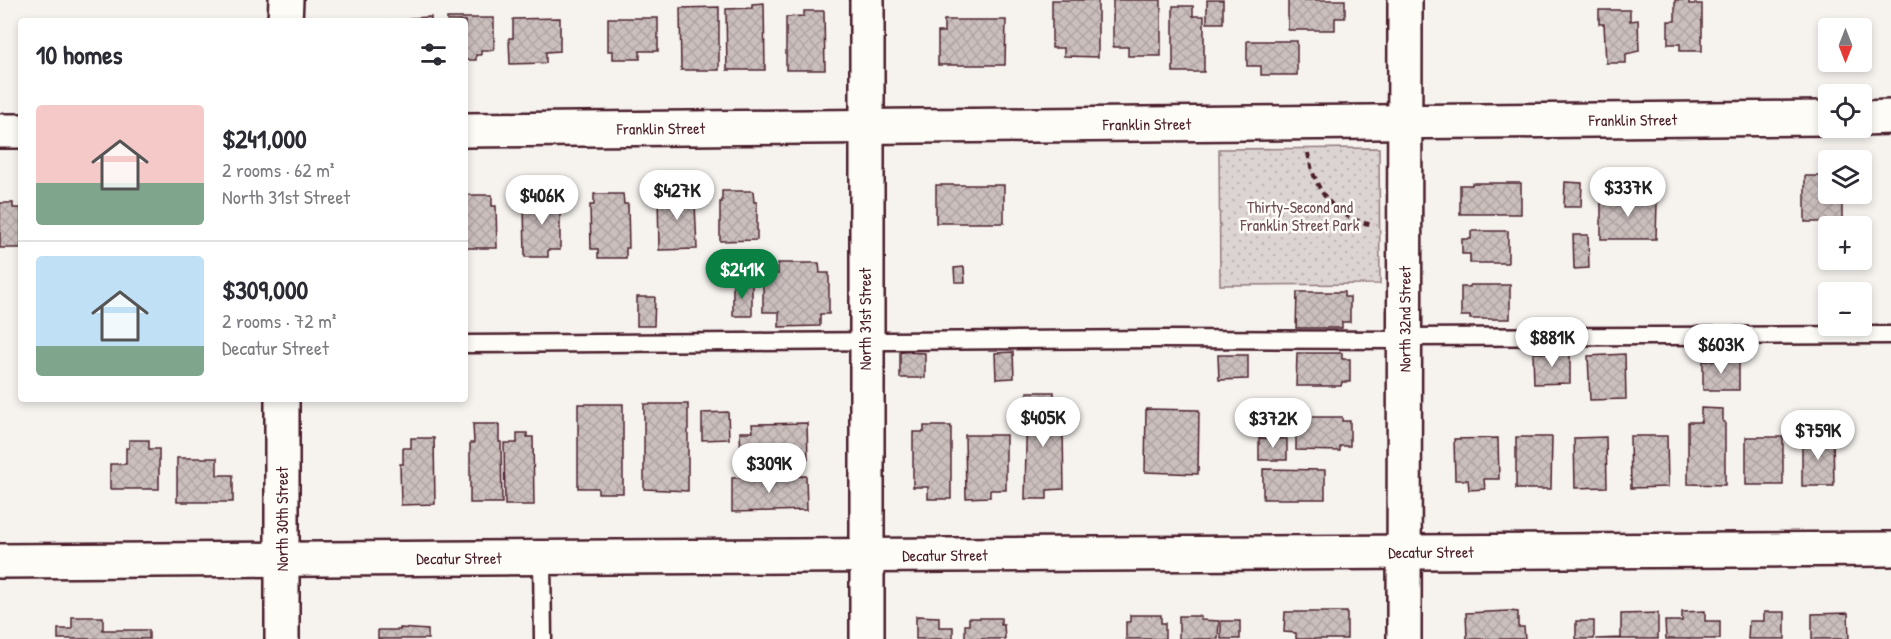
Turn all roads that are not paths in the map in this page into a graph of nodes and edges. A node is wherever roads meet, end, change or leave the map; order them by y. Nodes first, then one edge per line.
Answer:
1 (286, 0) edge
2 (867, 0) edge
3 (1405, 0) edge
4 (285, 18) edge
5 (1891, 117) edge
6 (1818, 118) edge
7 (1872, 118) edge
8 (1405, 122) junction
9 (866, 127) junction
10 (468, 130) edge
11 (0, 131) edge
12 (18, 131) edge
13 (1891, 335) edge
14 (1404, 339) junction
15 (865, 342) junction
16 (468, 344) edge
17 (282, 402) edge
18 (1891, 549) edge
19 (1404, 552) junction
20 (866, 556) junction
21 (542, 558) junction
22 (282, 560) junction
23 (0, 561) edge
24 (282, 639) edge
25 (543, 639) edge
26 (867, 639) edge
27 (1404, 639) edge

1 - 4 street
2 - 9 street, North 31st Street
3 - 8 street, North 32nd Street
5 - 7 street
6 - 8 street, Franklin Street
8 - 9 street, Franklin Street
8 - 14 street, North 32nd Street
9 - 10 street, Franklin Street
9 - 15 street, North 31st Street
11 - 12 street
13 - 14 lane
14 - 15 lane
14 - 19 street, North 32nd Street
15 - 16 lane
15 - 20 street, North 31st Street
17 - 22 street, North 30th Street
18 - 19 street, Decatur Street
19 - 20 street, Decatur Street
19 - 27 street, North 32nd Street
20 - 21 street, Decatur Street
20 - 26 street, North 31st Street
21 - 22 street, Decatur Street
21 - 25 lane
22 - 23 street, Decatur Street
22 - 24 street, North 30th Street

